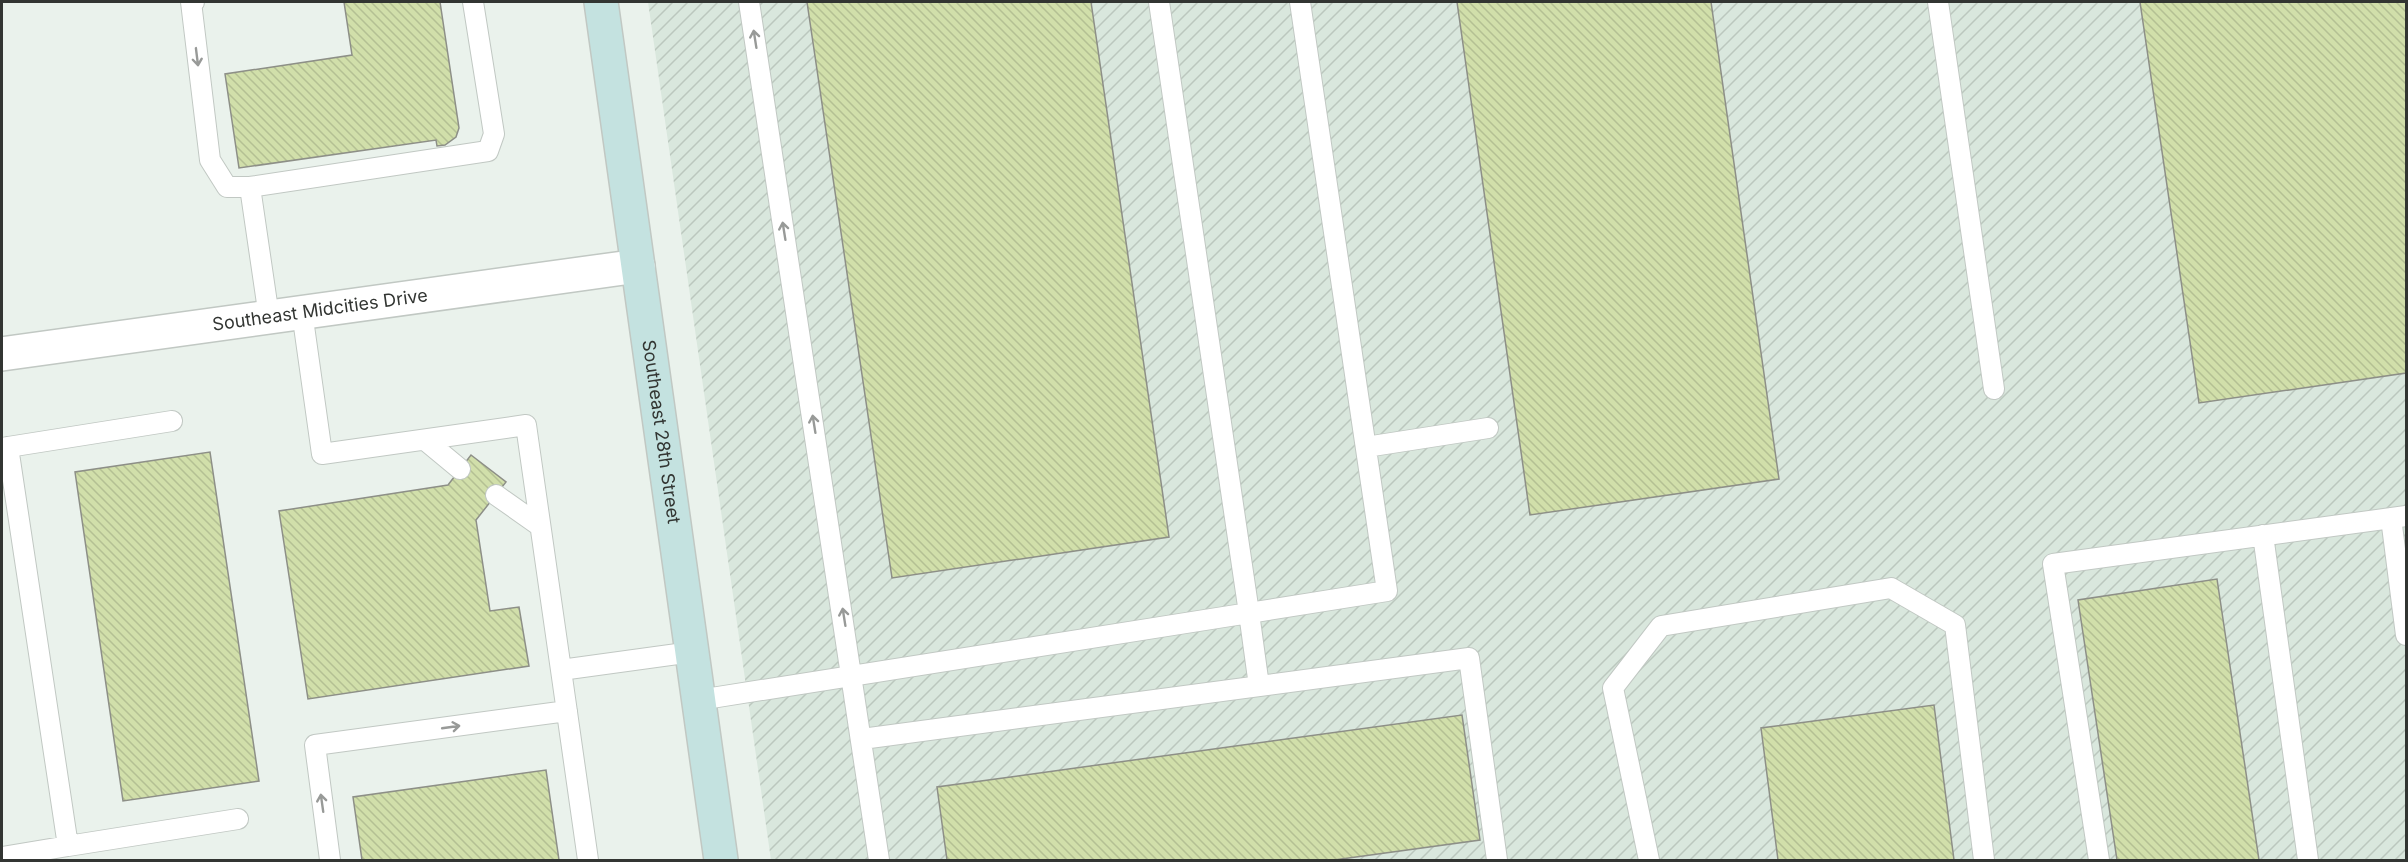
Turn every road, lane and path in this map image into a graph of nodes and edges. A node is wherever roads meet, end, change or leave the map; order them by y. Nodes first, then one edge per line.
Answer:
1 (194, 2) edge
2 (473, 2) edge
3 (601, 2) edge
4 (749, 2) edge
5 (1159, 2) edge
6 (1300, 2) edge
7 (1938, 2) edge
8 (250, 187) junction
9 (638, 266) junction
10 (302, 312) junction
11 (269, 317) junction
12 (2, 354) edge
13 (1994, 389) dead end
14 (172, 421) dead end
15 (1488, 428) dead end
16 (424, 440) junction
17 (1366, 447) junction
18 (5, 448) edge
19 (460, 469) dead end
20 (496, 495) dead end
21 (2399, 517) edge
22 (540, 526) junction
23 (2263, 535) junction
24 (1249, 613) junction
25 (2406, 635) edge
26 (692, 652) junction
27 (561, 670) junction
28 (853, 675) junction
29 (1259, 686) junction
30 (699, 700) junction
31 (567, 711) junction
32 (862, 739) junction
33 (238, 819) dead end
34 (68, 846) junction
35 (2, 857) edge
36 (330, 861) edge
37 (588, 861) edge
38 (721, 861) edge
39 (879, 861) edge
40 (1497, 861) edge
41 (1649, 861) edge
42 (1984, 861) edge
43 (2099, 861) edge
44 (2308, 861) edge

1 -> 8 lane
2 - 8 lane
3 - 9 main road, Southeast 28th Street
28 -> 4 lane
5 - 24 lane
6 - 17 lane
7 - 13 lane
8 - 11 lane
9 - 10 street, Southeast Midcities Drive
9 - 26 main road, Southeast 28th Street
10 - 11 street, Southeast Midcities Drive
10 - 16 lane
11 - 12 street, Southeast Midcities Drive
14 - 18 lane
15 - 17 lane
16 - 19 lane
16 - 22 lane
17 - 24 lane
18 - 34 lane
20 - 22 lane
21 - 23 lane
21 - 25 lane
22 - 27 lane
23 - 43 lane
23 - 44 lane
24 - 28 lane
24 - 29 lane
26 - 27 lane
26 - 30 main road, Southeast 28th Street
27 - 31 lane
28 - 30 lane
28 - 32 lane
29 - 32 lane
29 - 40 lane
30 - 38 main road, Southeast 28th Street
36 -> 31 lane
31 - 37 lane
32 - 39 lane
33 - 34 lane
34 - 35 lane
41 - 42 lane

